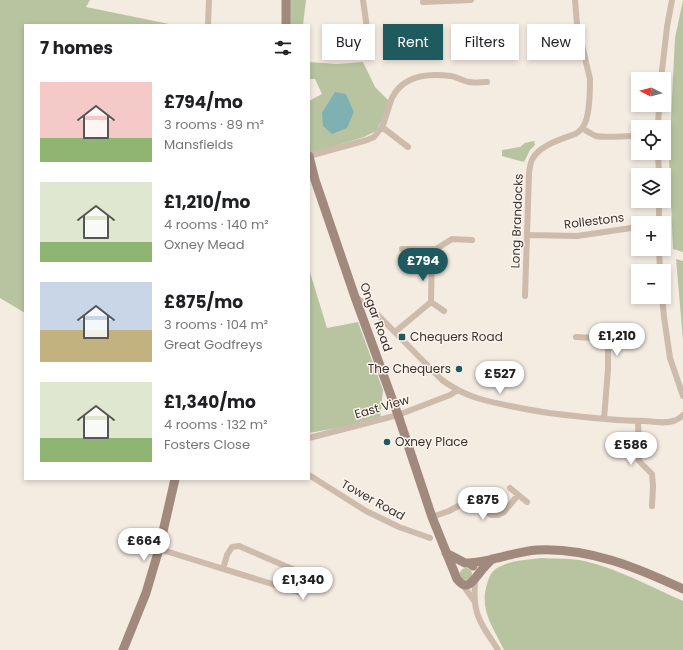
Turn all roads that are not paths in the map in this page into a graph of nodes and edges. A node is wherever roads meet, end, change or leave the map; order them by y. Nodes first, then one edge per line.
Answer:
1 (209, 0) edge
2 (286, 0) edge
3 (363, 0) edge
4 (471, 0) edge
5 (575, 0) edge
6 (672, 0) edge
7 (444, 1) edge
8 (423, 2) dead end
9 (208, 24) edge
10 (286, 24) edge
11 (366, 24) edge
12 (662, 72) edge
13 (487, 82) dead end
14 (382, 127) junction
15 (582, 128) junction
16 (631, 136) edge
17 (408, 146) dead end
18 (310, 156) edge
19 (310, 160) edge
20 (631, 228) edge
21 (528, 235) junction
22 (472, 240) dead end
23 (402, 249) dead end
24 (432, 249) junction
25 (525, 296) dead end
26 (355, 297) junction
27 (431, 302) junction
28 (663, 304) edge
29 (444, 311) dead end
30 (395, 332) junction
31 (576, 338) dead end
32 (458, 390) junction
33 (683, 396) edge
34 (683, 414) edge
35 (398, 415) junction
36 (604, 419) junction
37 (638, 421) junction
38 (310, 438) edge
39 (310, 476) edge
40 (175, 480) edge
41 (510, 488) dead end
42 (518, 495) junction
43 (527, 502) dead end
44 (652, 506) dead end
45 (432, 517) junction
46 (430, 538) dead end
47 (159, 549) junction
48 (446, 553) junction
49 (492, 559) junction
50 (467, 563) junction
51 (223, 569) junction
52 (476, 578) junction
53 (459, 580) junction
54 (683, 589) edge
55 (475, 602) junction
56 (123, 650) edge
57 (498, 650) edge

1 - 9 street
2 - 10 street
3 - 11 street
4 - 7 street
5 - 15 street
6 - 12 street
7 - 8 street
13 - 14 street
14 - 17 street
14 - 18 street
15 - 16 street
15 - 21 street, Long Brandocks
19 - 26 street, Ongar Road
20 - 21 street, Rollestons
21 - 25 street, Long Brandocks
22 - 24 street
23 - 24 street
24 - 27 street
26 - 30 street
26 - 35 street, Ongar Road
27 - 29 street
27 - 30 street
28 - 33 street
30 - 32 street
31 - 36 street
32 - 35 street, East View
32 - 36 street
34 - 37 street
35 - 38 street, East View
35 - 45 street, Ongar Road
36 - 37 street
37 - 44 street
39 - 46 street, Tower Road
40 - 47 street
41 - 42 street
42 - 43 street
42 - 45 street
45 - 48 street, Ongar Road
47 - 51 street
47 - 56 street
48 - 50 street
48 - 53 street, Ongar Road
49 - 50 street
49 - 52 street
49 - 54 street
50 - 52 street, Ongar Road
50 - 53 street
51 - 51 street
52 - 53 street
52 - 55 street, Ongar Road
53 - 55 street, Ongar Road
55 - 57 street, Ongar Road

